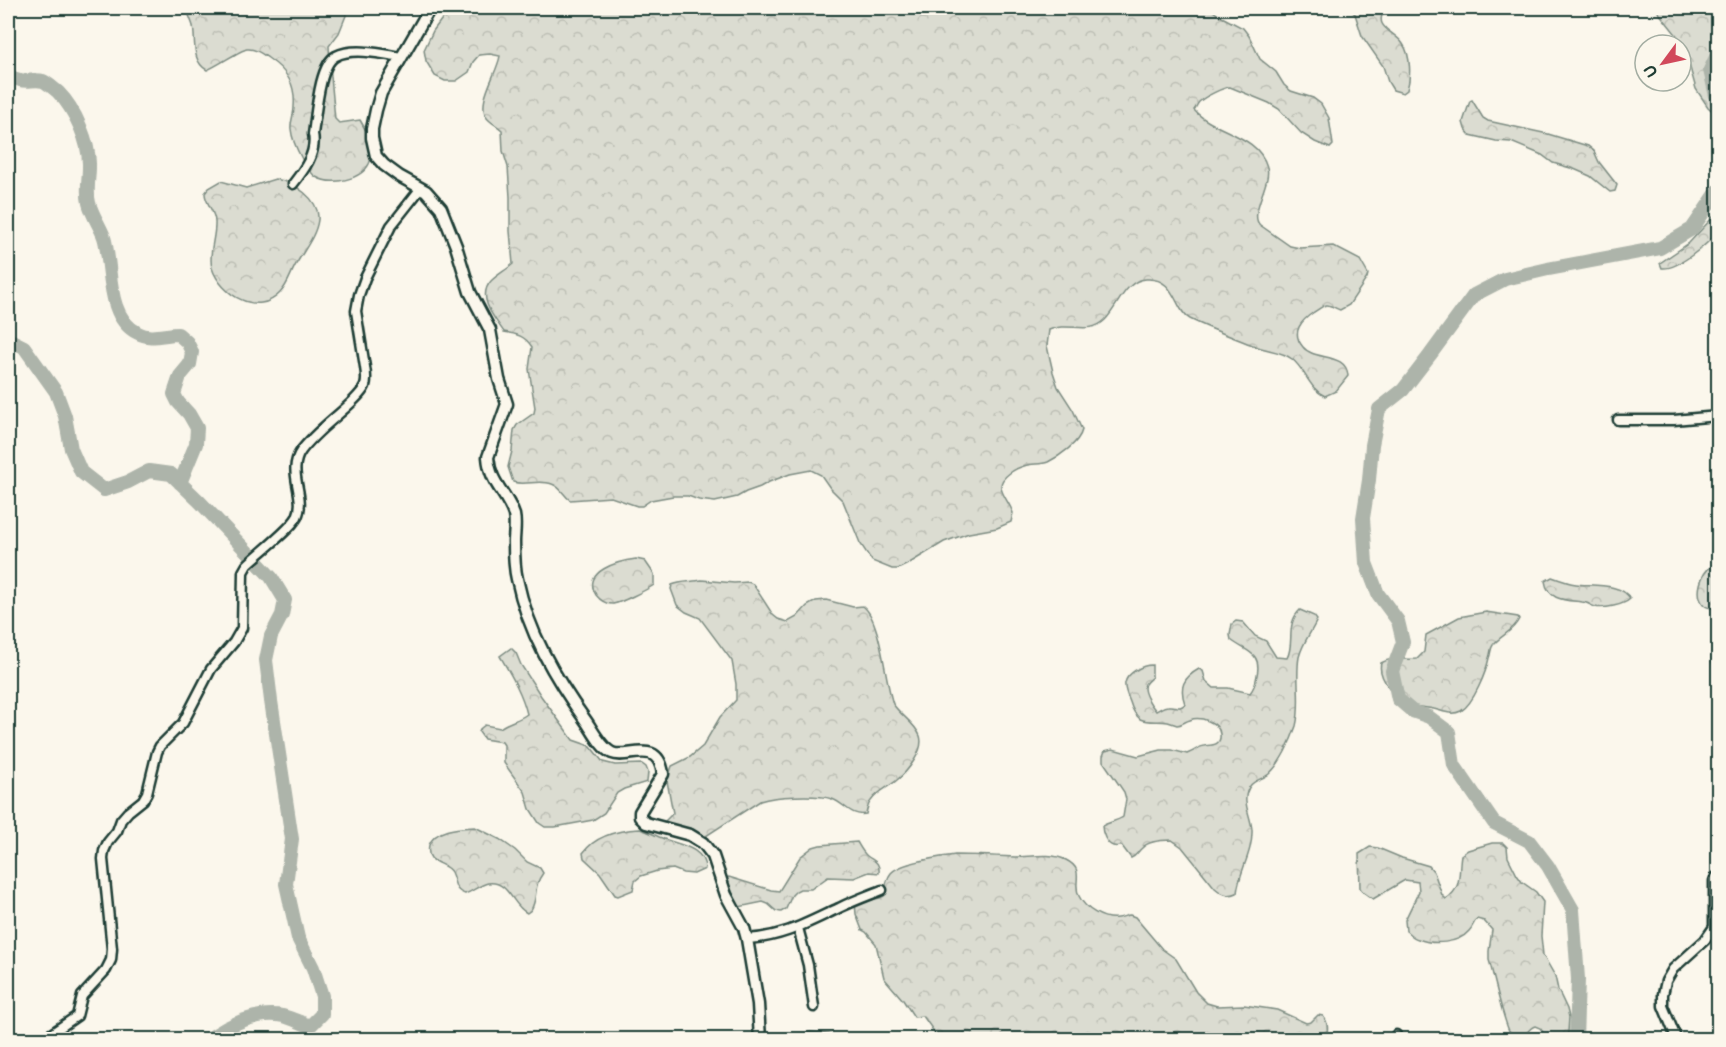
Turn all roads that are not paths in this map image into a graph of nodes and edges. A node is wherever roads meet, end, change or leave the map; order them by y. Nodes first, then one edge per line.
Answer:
1 (430, 8) edge
2 (401, 57) junction
3 (292, 184) dead end
4 (421, 188) junction
5 (1719, 416) edge
6 (1618, 420) dead end
7 (1719, 876) edge
8 (882, 890) dead end
9 (798, 928) junction
10 (747, 939) junction
11 (814, 1007) dead end
12 (42, 1040) edge
13 (760, 1040) edge
14 (1677, 1040) edge

1 - 2 main road
2 - 3 street
2 - 4 main road
4 - 10 main road
4 - 12 street
5 - 6 street
7 - 14 street
8 - 9 street
9 - 10 street
9 - 11 street
10 - 13 main road

